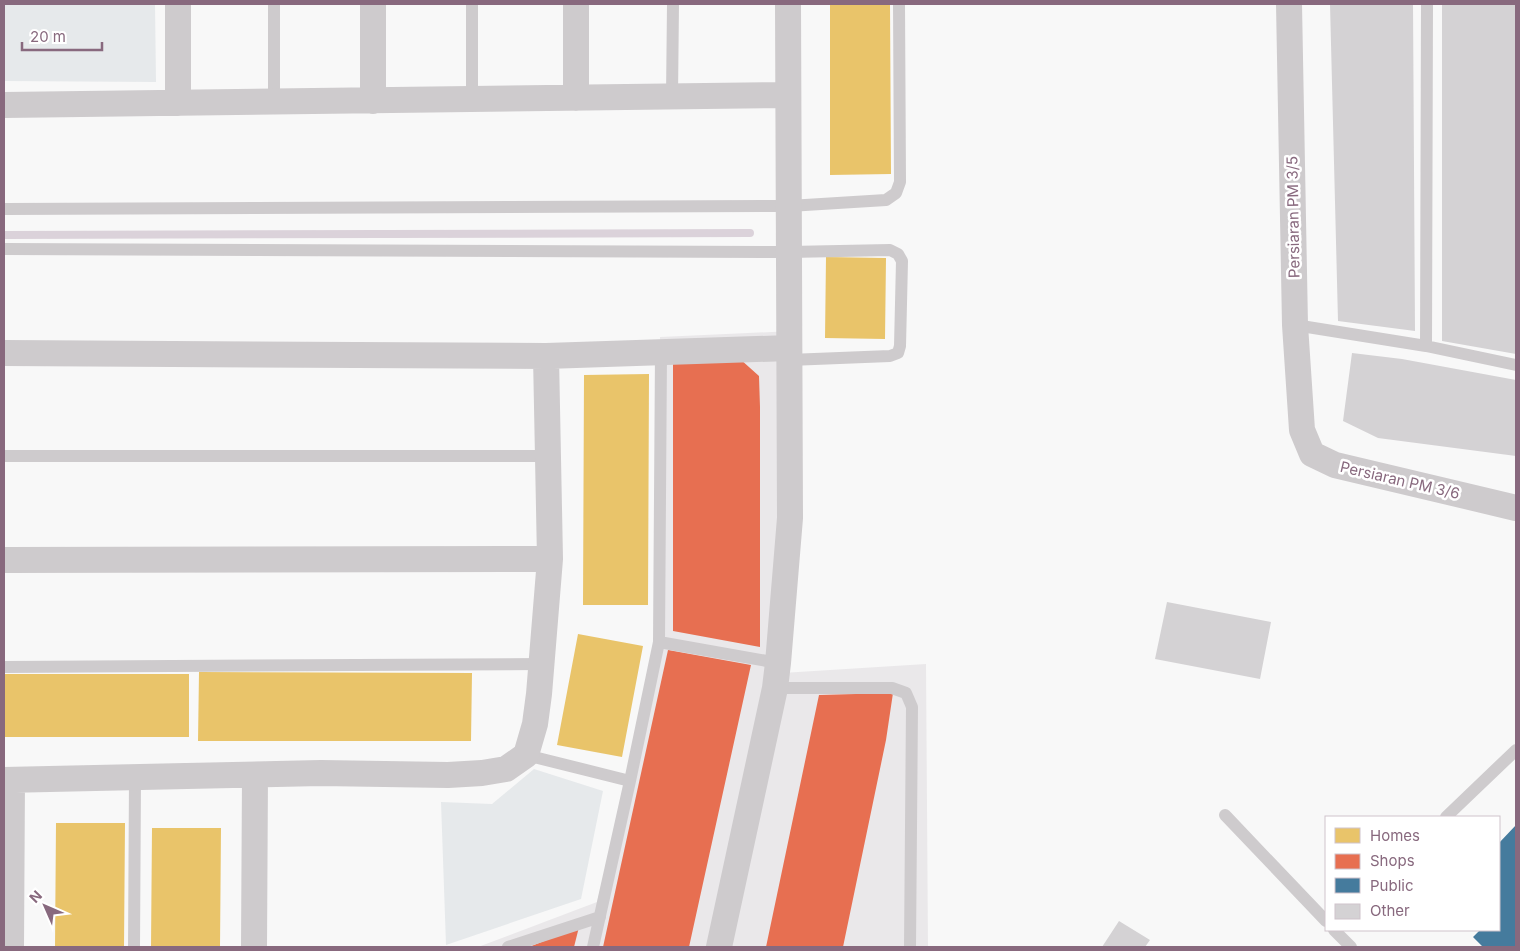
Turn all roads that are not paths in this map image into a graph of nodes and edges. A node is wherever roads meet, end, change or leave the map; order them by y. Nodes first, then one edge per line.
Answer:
1 (178, 4) edge
2 (274, 4) edge
3 (374, 4) edge
4 (472, 4) edge
5 (576, 4) edge
6 (672, 4) edge
7 (788, 4) edge
8 (899, 4) edge
9 (1289, 4) edge
10 (1427, 4) edge
11 (788, 95) junction
12 (672, 97) junction
13 (576, 98) junction
14 (472, 99) junction
15 (373, 101) junction
16 (274, 102) junction
17 (178, 103) junction
18 (4, 105) edge
19 (789, 206) junction
20 (4, 209) edge
21 (4, 249) edge
22 (789, 252) junction
23 (1296, 325) junction
24 (1426, 346) junction
25 (661, 352) junction
26 (4, 354) edge
27 (789, 354) junction
28 (546, 356) junction
29 (1516, 364) edge
30 (1302, 430) joint
31 (4, 456) edge
32 (548, 456) junction
33 (1516, 508) edge
34 (550, 559) junction
35 (4, 560) edge
36 (659, 642) junction
37 (542, 664) junction
38 (4, 667) edge
39 (776, 676) junction
40 (1516, 750) edge
41 (526, 755) junction
42 (255, 775) junction
43 (135, 778) junction
44 (8, 780) edge
45 (630, 781) junction
46 (1225, 815) dead end
47 (1447, 816) edge
48 (600, 917) junction
49 (1325, 921) edge
50 (1335, 931) edge
51 (12, 947) edge
52 (134, 947) edge
53 (254, 947) edge
54 (508, 947) edge
55 (593, 947) edge
56 (719, 947) edge
57 (910, 947) edge
58 (1351, 947) edge

1 - 17 street
2 - 16 lane
3 - 15 street
4 - 14 lane
5 - 13 street
6 - 12 lane
7 - 11 street
8 - 19 lane
9 - 23 street, Persiaran PM 3/5
10 - 24 lane
11 - 12 street
11 - 19 street
12 - 13 street
13 - 14 street
14 - 15 street
15 - 16 street
16 - 17 street
17 - 18 street
19 - 20 lane
19 - 22 street
21 - 22 lane
22 - 27 street
22 - 27 lane
23 - 24 lane
23 - 30 street, Persiaran PM 3/5
24 - 29 lane
25 - 27 street
25 - 28 street
25 - 36 lane
26 - 28 street
27 - 39 street
28 - 32 street
30 - 33 street, Persiaran PM 3/6
31 - 32 lane
32 - 34 street
34 - 35 street
34 - 37 street
36 - 39 lane
36 - 45 lane
37 - 38 lane
37 - 41 street
39 - 56 street
39 - 57 lane
40 - 47 lane
41 - 42 street
41 - 45 lane
42 - 43 street
42 - 53 street
43 - 44 street
43 - 52 lane
44 - 51 street
45 - 48 lane
46 - 49 lane
48 - 54 lane
48 - 55 lane
50 - 58 lane

